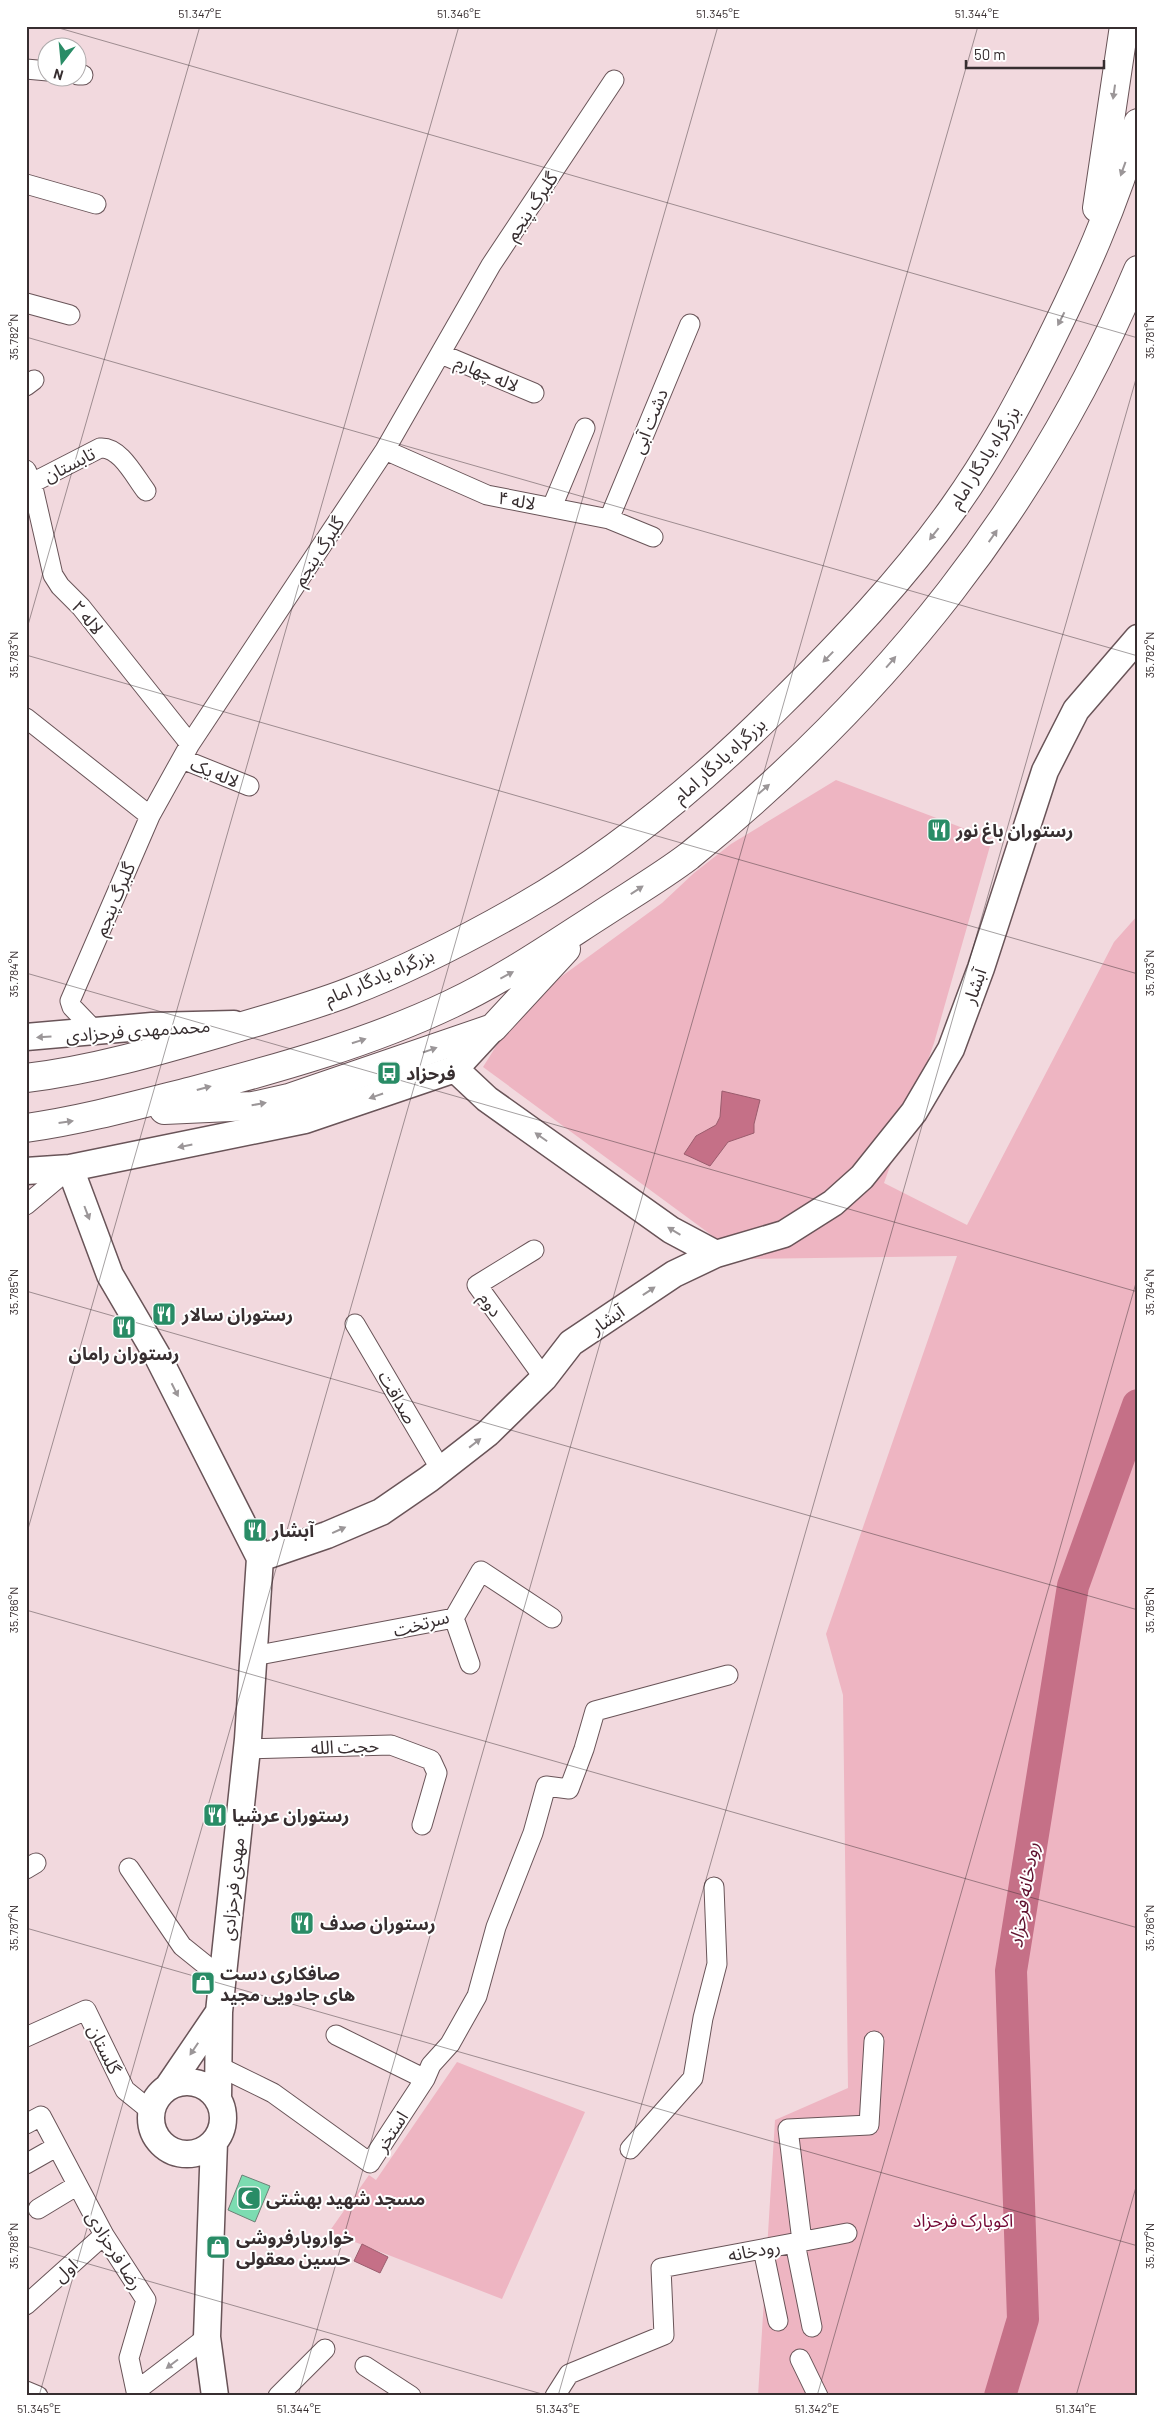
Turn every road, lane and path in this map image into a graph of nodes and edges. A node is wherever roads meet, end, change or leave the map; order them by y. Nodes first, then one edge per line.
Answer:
1 (1124, 26) edge
2 (614, 80) dead end
3 (1138, 123) edge
4 (26, 184) edge
5 (96, 204) dead end
6 (1090, 253) junction
7 (1138, 270) edge
8 (26, 303) edge
9 (70, 315) dead end
10 (690, 324) dead end
11 (441, 354) junction
12 (534, 393) dead end
13 (585, 428) dead end
14 (384, 450) junction
15 (29, 476) edge
16 (146, 491) dead end
17 (552, 507) junction
18 (609, 519) junction
19 (653, 537) dead end
20 (1138, 638) edge
21 (26, 718) edge
22 (186, 752) junction
23 (249, 786) dead end
24 (150, 816) junction
25 (596, 917) junction
26 (250, 1024) junction
27 (493, 1028) junction
28 (96, 1032) junction
29 (26, 1038) edge
30 (456, 1069) junction
31 (26, 1078) edge
32 (106, 1113) junction
33 (26, 1128) edge
34 (70, 1168) junction
35 (26, 1170) edge
36 (26, 1205) edge
37 (534, 1250) dead end
38 (716, 1254) junction
39 (355, 1324) dead end
40 (544, 1378) junction
41 (441, 1470) junction
42 (260, 1558) junction
43 (454, 1618) junction
44 (552, 1618) dead end
45 (254, 1656) junction
46 (470, 1664) dead end
47 (728, 1674) dead end
48 (247, 1749) junction
49 (422, 1825) dead end
50 (129, 1868) dead end
51 (714, 1886) dead end
52 (223, 1979) junction
53 (219, 2012) junction
54 (28, 2033) edge
55 (336, 2035) dead end
56 (874, 2041) dead end
57 (218, 2066) junction
58 (425, 2079) junction
59 (168, 2086) junction
60 (218, 2100) junction
61 (151, 2111) junction
62 (34, 2120) edge
63 (214, 2142) junction
64 (56, 2147) junction
65 (630, 2148) dead end
66 (180, 2153) junction
67 (26, 2164) edge
68 (76, 2186) junction
69 (38, 2208) dead end
70 (213, 2208) junction
71 (847, 2233) dead end
72 (104, 2234) junction
73 (798, 2242) junction
74 (762, 2249) junction
75 (26, 2305) edge
76 (778, 2321) dead end
77 (812, 2327) dead end
78 (207, 2337) junction
79 (326, 2349) dead end
80 (800, 2359) dead end
81 (364, 2366) dead end
82 (26, 2391) edge
83 (38, 2396) edge
84 (215, 2396) edge
85 (278, 2396) edge
86 (411, 2396) edge
87 (555, 2396) edge
88 (818, 2396) edge

1 -> 6 highway
2 - 11 street, گلبرگ پنجم
3 -> 6 highway, بزرگراه یادگار امام
4 - 5 street
6 -> 26 highway, بزرگراه یادگار امام
25 -> 7 highway
8 - 9 street
10 - 18 street, دشت آبی
11 - 12 street, لاله چهارم
11 - 14 street, گلبرگ پنجم
13 - 17 street
14 - 17 street, لاله ۴
14 - 22 street, گلبرگ پنجم
15 - 16 street, تابستان
15 - 22 street, لاله ۲
17 - 18 street, لاله ۴
18 - 19 street, لاله ۴
20 - 38 street, آبشار
21 - 24 street
22 - 23 street, لاله یک
22 - 24 street, گلبرگ پنجم
24 - 28 street, گلبرگ پنجم
25 - 27 highway
32 -> 25 highway
26 - 28 street, محمدمهدی فرحزادی
26 - 31 highway, بزرگراه یادگار امام
27 - 30 street
32 -> 27 highway
28 -> 29 street, محمدمهدی فرحزادی
30 -> 34 street
38 -> 30 street
33 -> 32 highway
34 - 35 street
34 - 36 street
34 -> 42 street
37 - 40 street, دوم
40 -> 38 street, آبشار
39 - 41 street, صداقت
41 -> 40 street, آبشار
42 -> 41 street, آبشار
42 - 45 street, مهدی فرحزادی
43 - 44 street, سرتخت
43 - 45 street, سرتخت
43 - 46 street
45 - 48 street, مهدی فرحزادی
47 - 58 street
48 - 49 street, حجت الله
48 - 52 street, مهدی فرحزادی
50 - 52 street
51 - 65 street
52 - 53 street, مهدی فرحزادی
53 - 57 street, مهدی فرحزادی
53 -> 59 street
54 - 61 street, گلستان
55 - 58 street
56 - 73 street
57 - 58 street, استخر
57 - 60 street, مهدی فرحزادی
59 - 60 street
59 - 61 street
60 - 63 street
61 - 66 street
62 - 64 street, رضا فرحزادی
63 - 66 street
63 - 70 street
64 - 67 street
64 - 68 street, رضا فرحزادی
66 - 70 street
68 - 69 street
68 - 72 street, رضا فرحزادی
70 - 78 street
71 - 73 street, رودخانه
72 - 75 street, اول
78 -> 72 street, رضا فرحزادی
73 - 74 street, رودخانه
73 - 77 street
74 - 76 street
74 - 87 street, رودخانه
78 - 84 street
79 - 85 street
80 - 88 street
81 - 86 street
82 - 83 street

